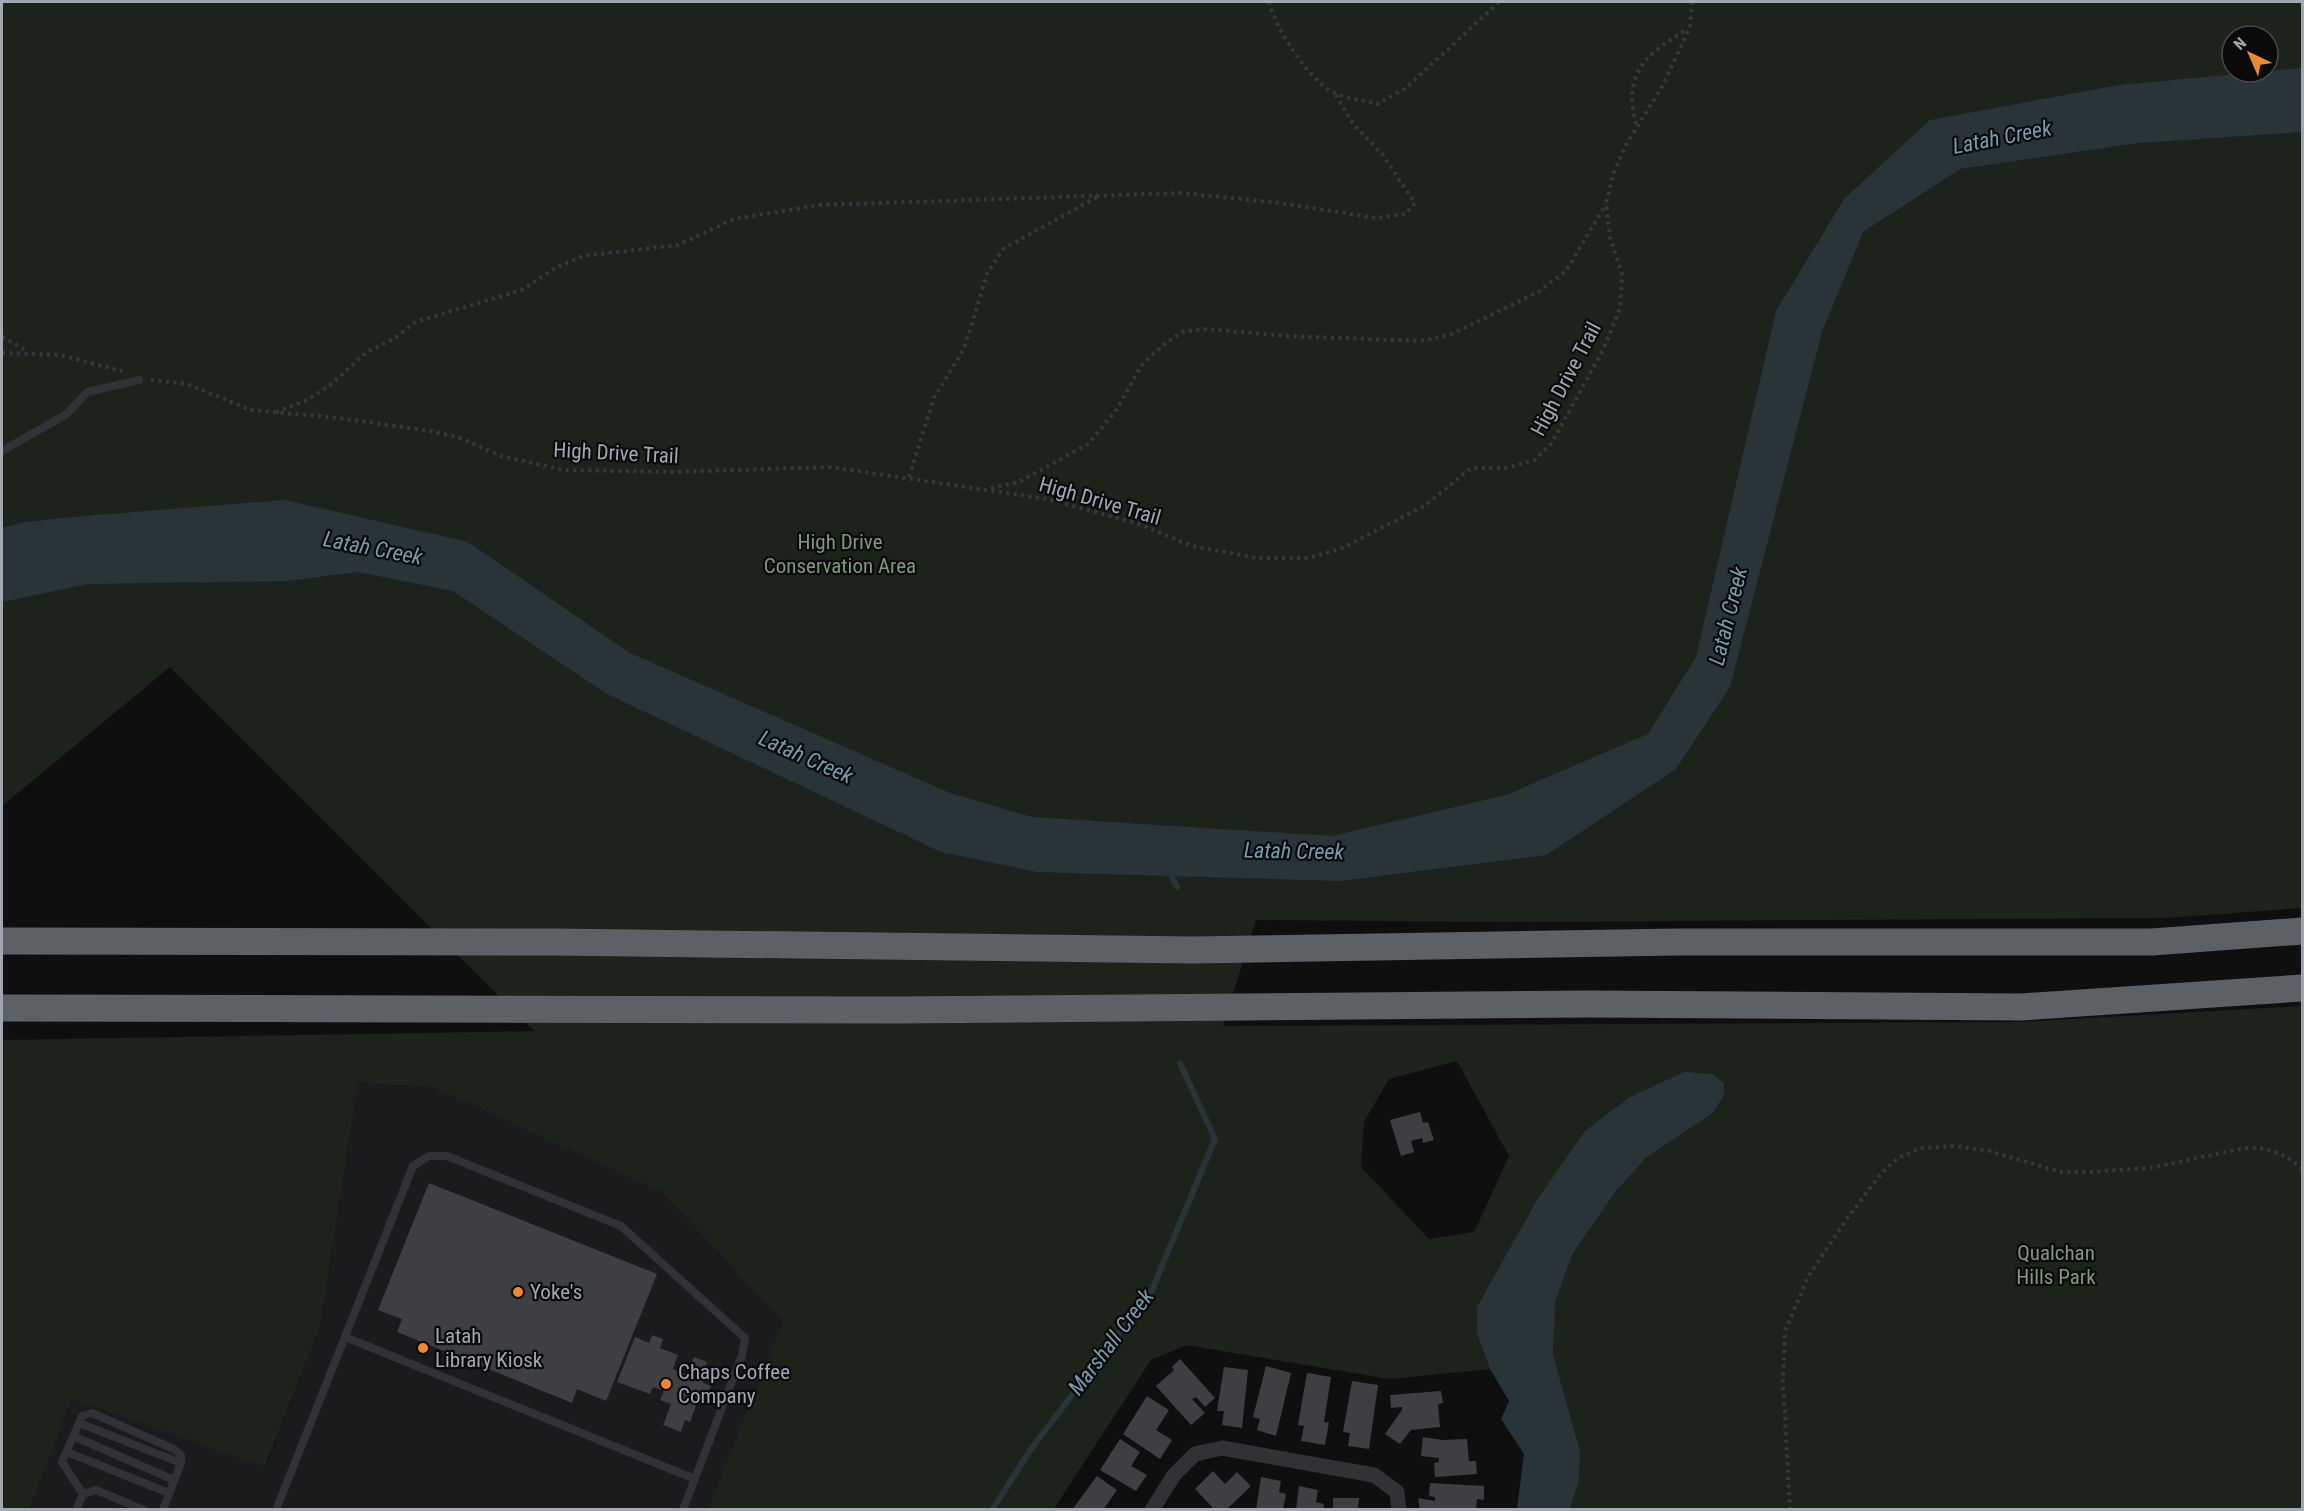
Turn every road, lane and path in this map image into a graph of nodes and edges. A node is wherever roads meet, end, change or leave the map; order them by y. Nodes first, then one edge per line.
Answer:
1 (1269, 2) edge
2 (1499, 2) edge
3 (1692, 2) edge
4 (1690, 27) junction
5 (1335, 94) junction
6 (1636, 125) junction
7 (1099, 196) junction
8 (1606, 204) junction
9 (2, 337) edge
10 (2, 353) edge
11 (31, 353) junction
12 (139, 380) junction
13 (276, 413) junction
14 (2, 451) edge
15 (909, 477) junction
16 (987, 489) junction
17 (2302, 931) edge
18 (2, 941) edge
19 (2302, 988) edge
20 (2, 1008) edge
21 (2302, 1168) edge
22 (345, 1337) junction
23 (79, 1423) junction
24 (73, 1436) junction
25 (67, 1452) junction
26 (181, 1463) junction
27 (695, 1479) junction
28 (174, 1480) junction
29 (169, 1493) junction
30 (83, 1494) junction
31 (76, 1509) edge
32 (144, 1509) edge
33 (163, 1509) edge
34 (276, 1509) edge
35 (683, 1509) edge
36 (1152, 1509) edge
37 (1399, 1509) edge
38 (1790, 1509) edge

1 - 5 path
2 - 5 path
3 - 4 path, High Drive Trail
4 - 6 path, High Drive Trail
4 - 6 path
5 - 7 path
6 - 8 path, High Drive Trail
7 - 13 path
7 - 15 path
8 - 16 path
8 - 16 path, High Drive Trail
9 - 11 path
10 - 11 path
11 - 12 path, High Drive Trail
12 - 13 path, High Drive Trail
12 - 14 lane
13 - 15 path, High Drive Trail
15 - 16 path, High Drive Trail
17 - 18 highway
19 - 20 highway
21 - 38 path
22 - 27 lane
22 - 27 lane
22 - 34 lane
23 - 24 lane
23 - 26 lane
23 - 26 lane
24 - 25 lane
24 - 28 lane
25 - 29 lane
25 - 30 lane
26 - 28 lane
27 - 35 lane
28 - 29 lane
29 - 33 lane
30 - 31 lane
30 - 32 lane
36 - 37 street

